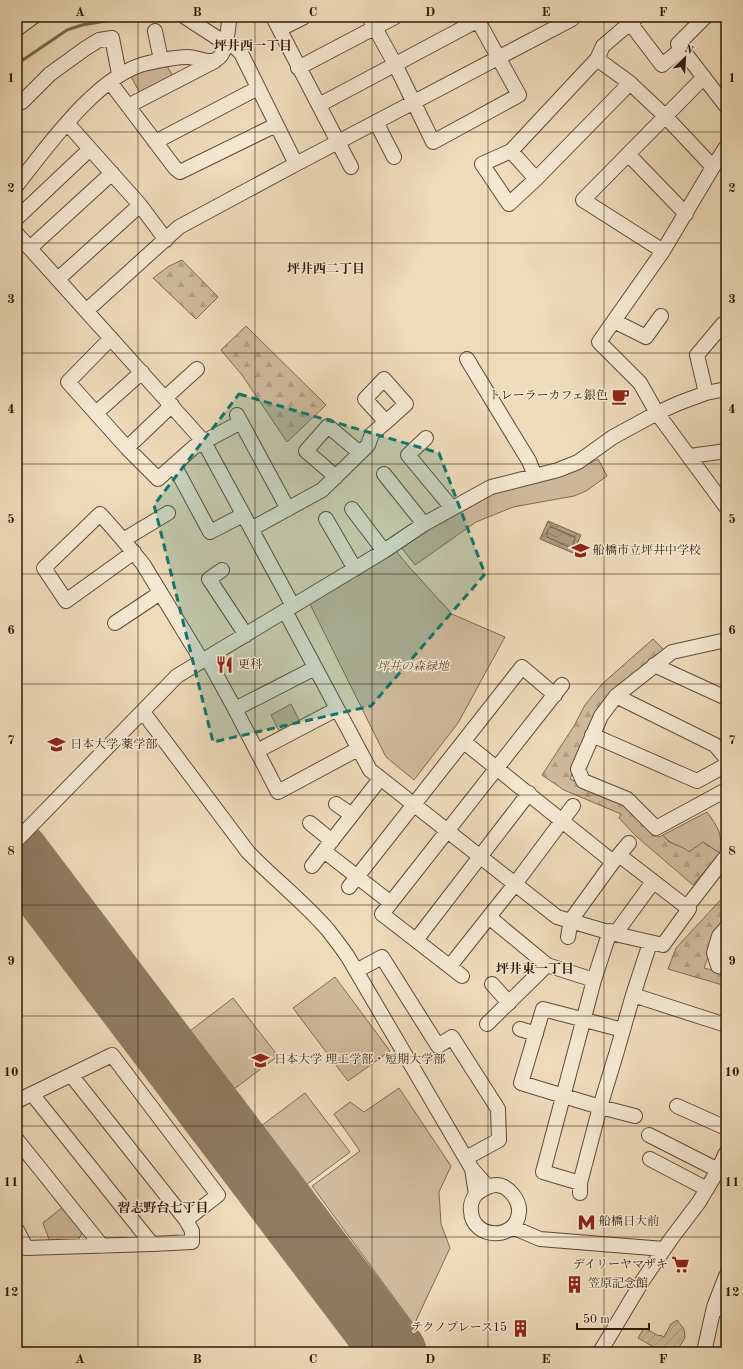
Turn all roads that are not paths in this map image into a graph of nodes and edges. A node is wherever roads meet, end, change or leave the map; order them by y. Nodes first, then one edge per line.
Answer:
1 (33, 17) edge
2 (185, 17) edge
3 (230, 17) edge
4 (304, 17) edge
5 (395, 17) edge
6 (572, 17) edge
7 (705, 17) edge
8 (480, 18) edge
9 (634, 20) edge
10 (372, 22) edge
11 (276, 23) edge
12 (17, 29) edge
13 (155, 31) dead end
14 (225, 43) junction
15 (682, 49) junction
16 (498, 57) junction
17 (597, 59) junction
18 (162, 60) junction
19 (215, 61) junction
20 (394, 64) junction
21 (298, 68) junction
22 (704, 77) junction
23 (114, 78) junction
24 (630, 83) junction
25 (258, 88) junction
26 (22, 102) edge
27 (413, 103) junction
28 (319, 105) junction
29 (128, 106) junction
30 (726, 106) edge
31 (665, 116) junction
32 (376, 122) junction
33 (67, 123) junction
34 (276, 125) junction
35 (155, 142) junction
36 (339, 142) junction
37 (726, 147) edge
38 (90, 148) junction
39 (511, 151) junction
40 (628, 154) junction
41 (394, 157) dead end
42 (296, 164) junction
43 (351, 167) dead end
44 (713, 167) junction
45 (112, 173) junction
46 (19, 177) edge
47 (536, 179) junction
48 (140, 205) junction
49 (686, 214) junction
50 (17, 218) edge
51 (17, 234) edge
52 (166, 240) junction
53 (30, 248) junction
54 (664, 251) junction
55 (58, 280) junction
56 (86, 311) junction
57 (661, 316) dead end
58 (614, 321) junction
59 (723, 324) dead end
60 (111, 338) junction
61 (467, 359) dead end
62 (197, 369) dead end
63 (142, 372) junction
64 (726, 389) edge
65 (706, 394) junction
66 (169, 401) junction
67 (96, 413) junction
68 (657, 413) junction
69 (386, 422) dead end
70 (426, 438) dead end
71 (204, 442) junction
72 (127, 448) junction
73 (726, 451) edge
74 (360, 453) junction
75 (690, 456) junction
76 (174, 465) junction
77 (384, 474) dead end
78 (535, 476) junction
79 (336, 477) junction
80 (726, 506) edge
81 (452, 508) junction
82 (288, 509) junction
83 (352, 509) dead end
84 (168, 513) dead end
85 (243, 515) junction
86 (326, 519) dead end
87 (424, 524) junction
88 (251, 529) junction
89 (123, 540) junction
90 (384, 551) junction
91 (134, 552) junction
92 (355, 568) junction
93 (222, 570) dead end
94 (160, 592) junction
95 (289, 609) junction
96 (115, 623) dead end
97 (246, 635) junction
98 (726, 640) edge
99 (204, 659) junction
100 (654, 665) junction
101 (315, 668) junction
102 (616, 696) junction
103 (726, 698) edge
104 (235, 709) junction
105 (337, 709) junction
106 (143, 712) junction
107 (592, 735) junction
108 (464, 742) junction
109 (358, 749) junction
110 (257, 751) junction
111 (726, 758) edge
112 (726, 765) edge
113 (496, 768) junction
114 (380, 779) junction
115 (726, 790) edge
116 (529, 794) junction
117 (336, 804) dead end
118 (414, 805) junction
119 (573, 806) dead end
120 (352, 815) junction
121 (562, 820) junction
122 (310, 823) dead end
123 (448, 831) junction
124 (17, 840) edge
125 (629, 843) dead end
126 (328, 846) junction
127 (480, 857) junction
128 (616, 859) junction
129 (724, 859) dead end
130 (312, 866) dead end
131 (353, 882) junction
132 (653, 882) junction
133 (515, 884) junction
134 (391, 903) junction
135 (687, 907) junction
136 (489, 917) junction
137 (571, 920) junction
138 (726, 928) edge
139 (612, 932) junction
140 (568, 937) dead end
141 (416, 940) junction
142 (650, 943) junction
143 (547, 965) junction
144 (450, 966) junction
145 (726, 968) edge
146 (356, 971) junction
147 (462, 976) dead end
148 (594, 980) junction
149 (492, 984) dead end
150 (633, 995) junction
151 (509, 1003) junction
152 (584, 1020) junction
153 (487, 1024) dead end
154 (726, 1025) edge
155 (520, 1029) dead end
156 (622, 1030) junction
157 (536, 1034) junction
158 (71, 1075) junction
159 (32, 1094) junction
160 (563, 1096) junction
161 (17, 1101) edge
162 (677, 1106) dead end
163 (600, 1107) junction
164 (635, 1116) dead end
165 (726, 1128) edge
166 (649, 1134) dead end
167 (17, 1140) edge
168 (726, 1153) edge
169 (650, 1160) dead end
170 (469, 1163) junction
171 (718, 1170) junction
172 (707, 1189) junction
173 (482, 1190) junction
174 (186, 1220) junction
175 (512, 1227) junction
176 (17, 1230) edge
177 (152, 1244) junction
178 (102, 1246) junction
179 (664, 1249) junction
180 (726, 1276) edge
181 (720, 1309) edge
182 (600, 1352) edge
183 (704, 1352) edge

1 - 12 street
2 - 14 street
3 - 14 street
4 - 11 street
5 - 10 street
6 - 16 street
7 - 15 street
8 - 16 street
8 - 20 street
9 - 15 street
9 - 17 street
10 - 20 street
10 - 21 street
11 - 21 street
13 - 18 street
14 - 19 street
14 - 25 street
15 - 22 street
16 - 27 street
16 - 27 street
17 - 24 street
17 - 39 street
18 - 19 street
18 - 23 street
19 - 29 street
20 - 27 street
20 - 28 street
21 - 28 street
22 - 30 street
22 - 31 street
23 - 26 street
23 - 29 street
23 - 33 street
24 - 31 street
24 - 47 street
25 - 34 street
25 - 35 street
27 - 32 street
28 - 36 street
29 - 35 street
31 - 40 street
31 - 44 street
32 - 36 street
32 - 41 street
33 - 38 street
33 - 46 street
34 - 35 street
34 - 42 street
36 - 42 street
36 - 43 street
37 - 44 street
38 - 45 street
38 - 50 street
39 - 47 street
39 - 47 street
40 - 49 street
40 - 54 street
42 - 52 street
44 - 49 street
45 - 48 street
45 - 53 street
48 - 52 street
48 - 55 street
49 - 54 street
51 - 53 street
52 - 56 street
53 - 55 street
54 - 58 street
55 - 56 street
56 - 60 street
57 - 58 street
58 - 68 street
59 - 65 street
60 - 63 street
60 - 67 street
61 - 78 street
62 - 66 street
63 - 66 street
63 - 67 street
64 - 65 street
65 - 68 street
66 - 71 street
66 - 72 street
67 - 72 street
68 - 75 street
68 - 78 street
69 - 74 street
70 - 81 street
71 - 76 street
71 - 82 street
71 - 85 street
72 - 76 street
73 - 75 street
74 - 79 street
74 - 79 street
75 - 80 street
76 - 85 street
77 - 87 street
78 - 81 street
79 - 82 street
81 - 87 street
82 - 88 street
83 - 90 street
84 - 89 street
85 - 88 street
86 - 92 street
87 - 90 street
88 - 95 street
89 - 91 street
89 - 91 street
90 - 92 street
91 - 94 street
92 - 95 street
93 - 97 street
94 - 96 street
94 - 99 street
95 - 97 street
95 - 101 street
97 - 99 street
98 - 100 street
99 - 104 street
99 - 106 street
100 - 102 street
100 - 103 street
101 - 104 street
101 - 105 street
102 - 107 street
102 - 111 street
104 - 110 street
105 - 109 street
105 - 110 street
106 - 124 street
106 - 146 street
107 - 112 street
107 - 115 street
108 - 113 street
108 - 113 street
108 - 118 street
109 - 110 street
109 - 114 street
113 - 116 street
113 - 123 street
114 - 118 street
114 - 120 street
116 - 121 street
116 - 127 street
117 - 120 street
118 - 123 street
118 - 131 street
119 - 121 street
120 - 126 street
121 - 128 street
121 - 133 street
122 - 126 street
123 - 127 street
123 - 134 street
125 - 128 street
126 - 130 street
126 - 131 street
127 - 133 street
127 - 141 street
128 - 132 street
128 - 137 street
129 - 135 street
131 - 134 street
132 - 135 street
132 - 139 street
133 - 136 street
133 - 137 street
134 - 141 street
135 - 142 street
136 - 143 street
136 - 144 street
137 - 139 street
137 - 140 street
138 - 145 street
139 - 142 street
139 - 148 street
141 - 144 street
142 - 150 street
143 - 148 street
143 - 151 street
144 - 147 street
146 - 170 street
146 - 170 street
148 - 152 street
149 - 151 street
150 - 154 street
150 - 156 street
151 - 153 street
152 - 156 street
152 - 157 street
152 - 160 street
155 - 157 street
156 - 163 street
157 - 160 street
158 - 159 street
158 - 174 street
158 - 174 street
159 - 161 street
159 - 177 street
160 - 163 street
160 - 163 street
162 - 165 street
163 - 164 street
166 - 171 street
167 - 178 street
168 - 171 street
169 - 172 street
170 - 173 street
171 - 172 street
172 - 179 street
173 - 175 street
173 - 175 street
174 - 177 street
175 - 179 street
176 - 178 street
177 - 178 street
179 - 182 street
180 - 181 street
181 - 183 street

